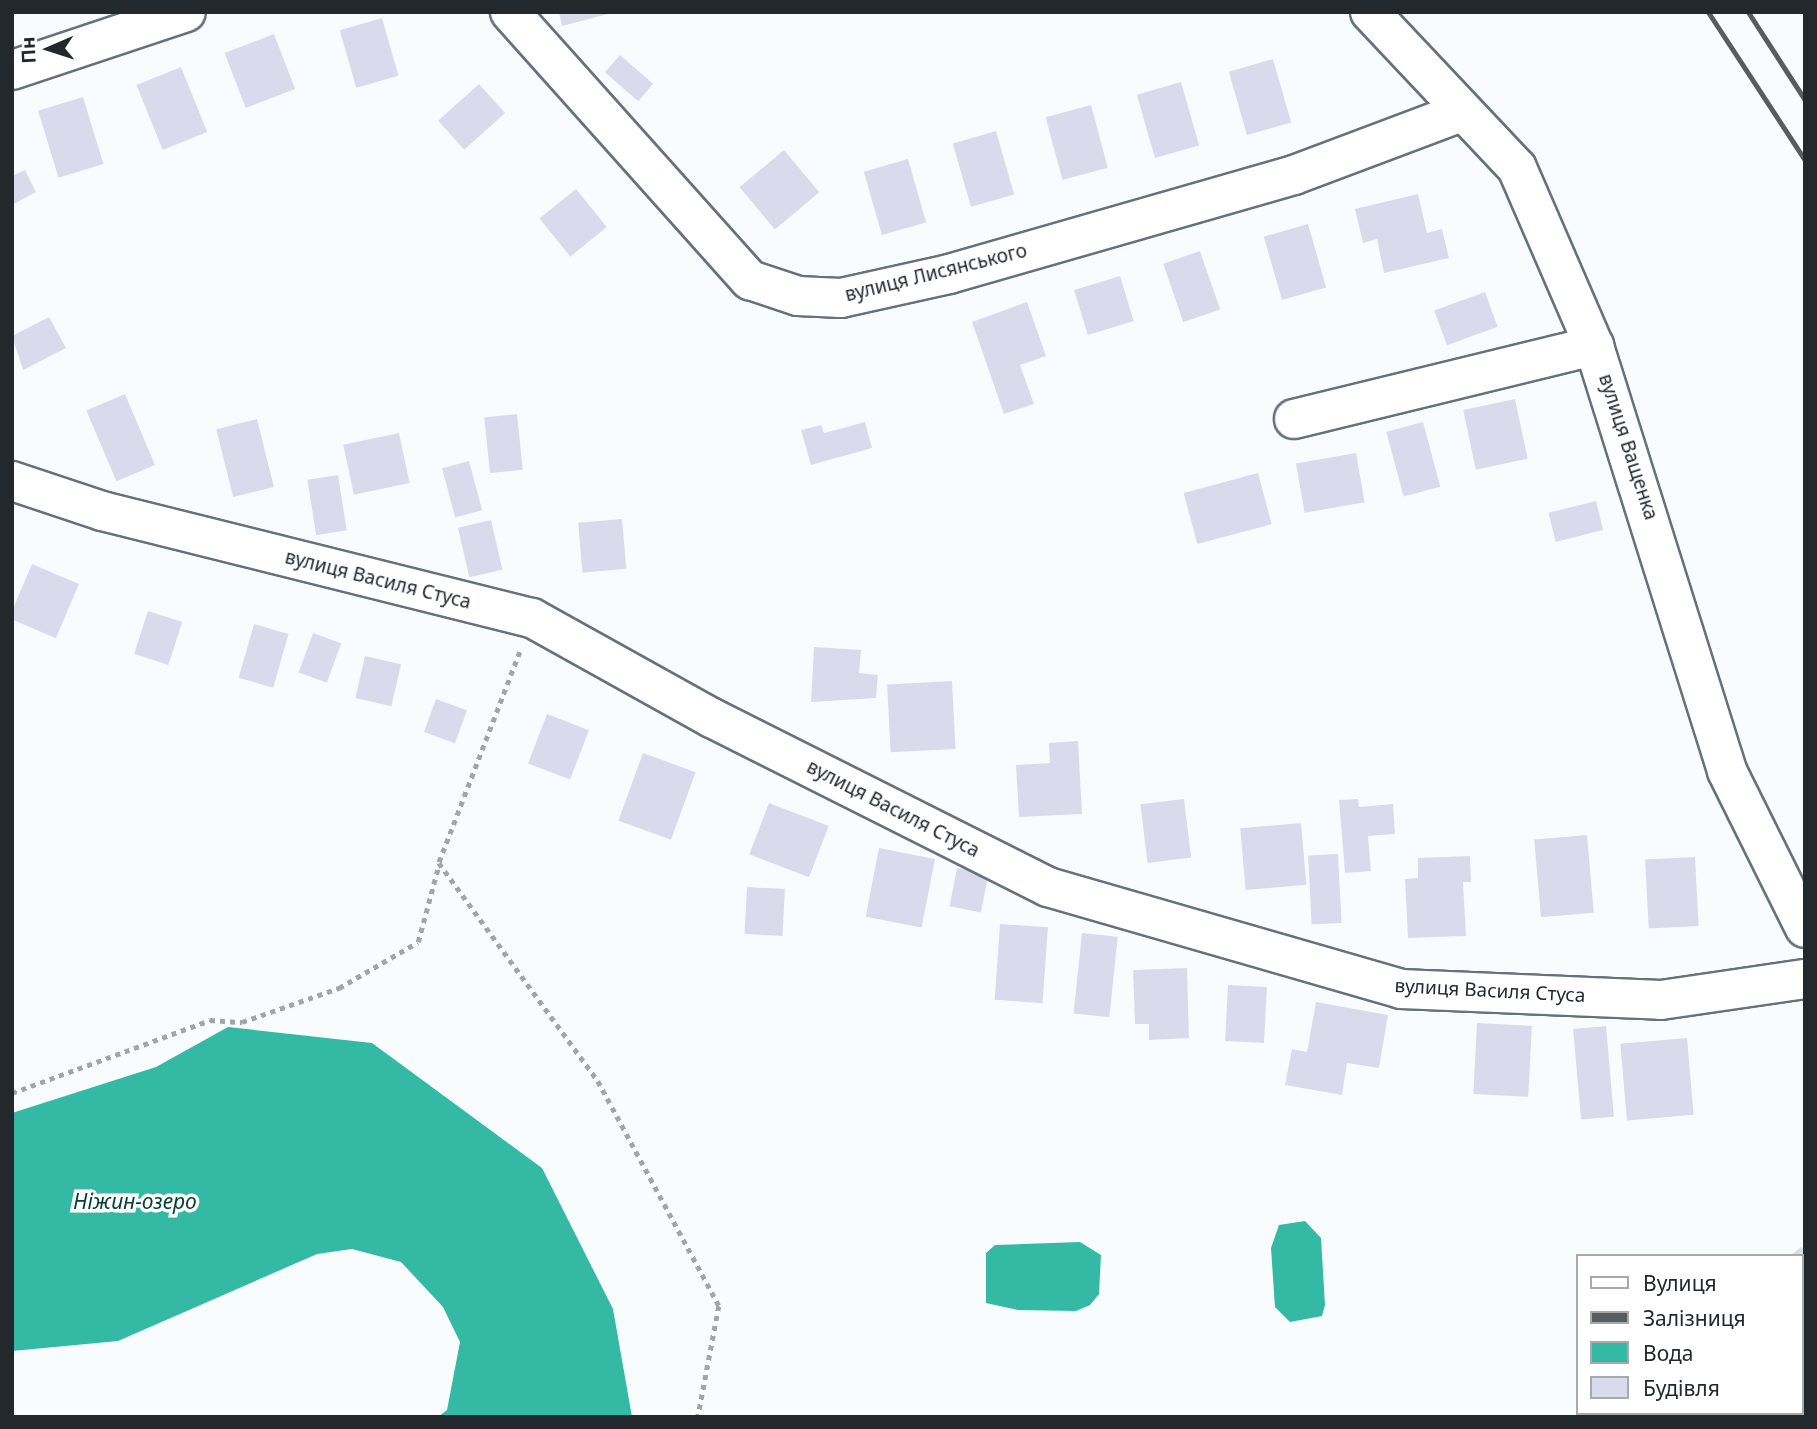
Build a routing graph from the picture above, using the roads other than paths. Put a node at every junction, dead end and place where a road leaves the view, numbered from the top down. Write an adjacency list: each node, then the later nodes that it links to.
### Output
1 (186, 12): 4 (street)
2 (510, 12): 5 (street, вулиця Лисянського)
3 (1370, 12): 5 (street, вулиця Ващенка)
4 (12, 70)
5 (1462, 112): 6 (street, вулиця Ващенка)
6 (1594, 346): 7 (street); 9 (street, вулиця Ващенка)
7 (1294, 419)
8 (12, 481): 10 (street, вулиця Василя Стуса)
9 (1805, 928)
10 (1805, 979)

